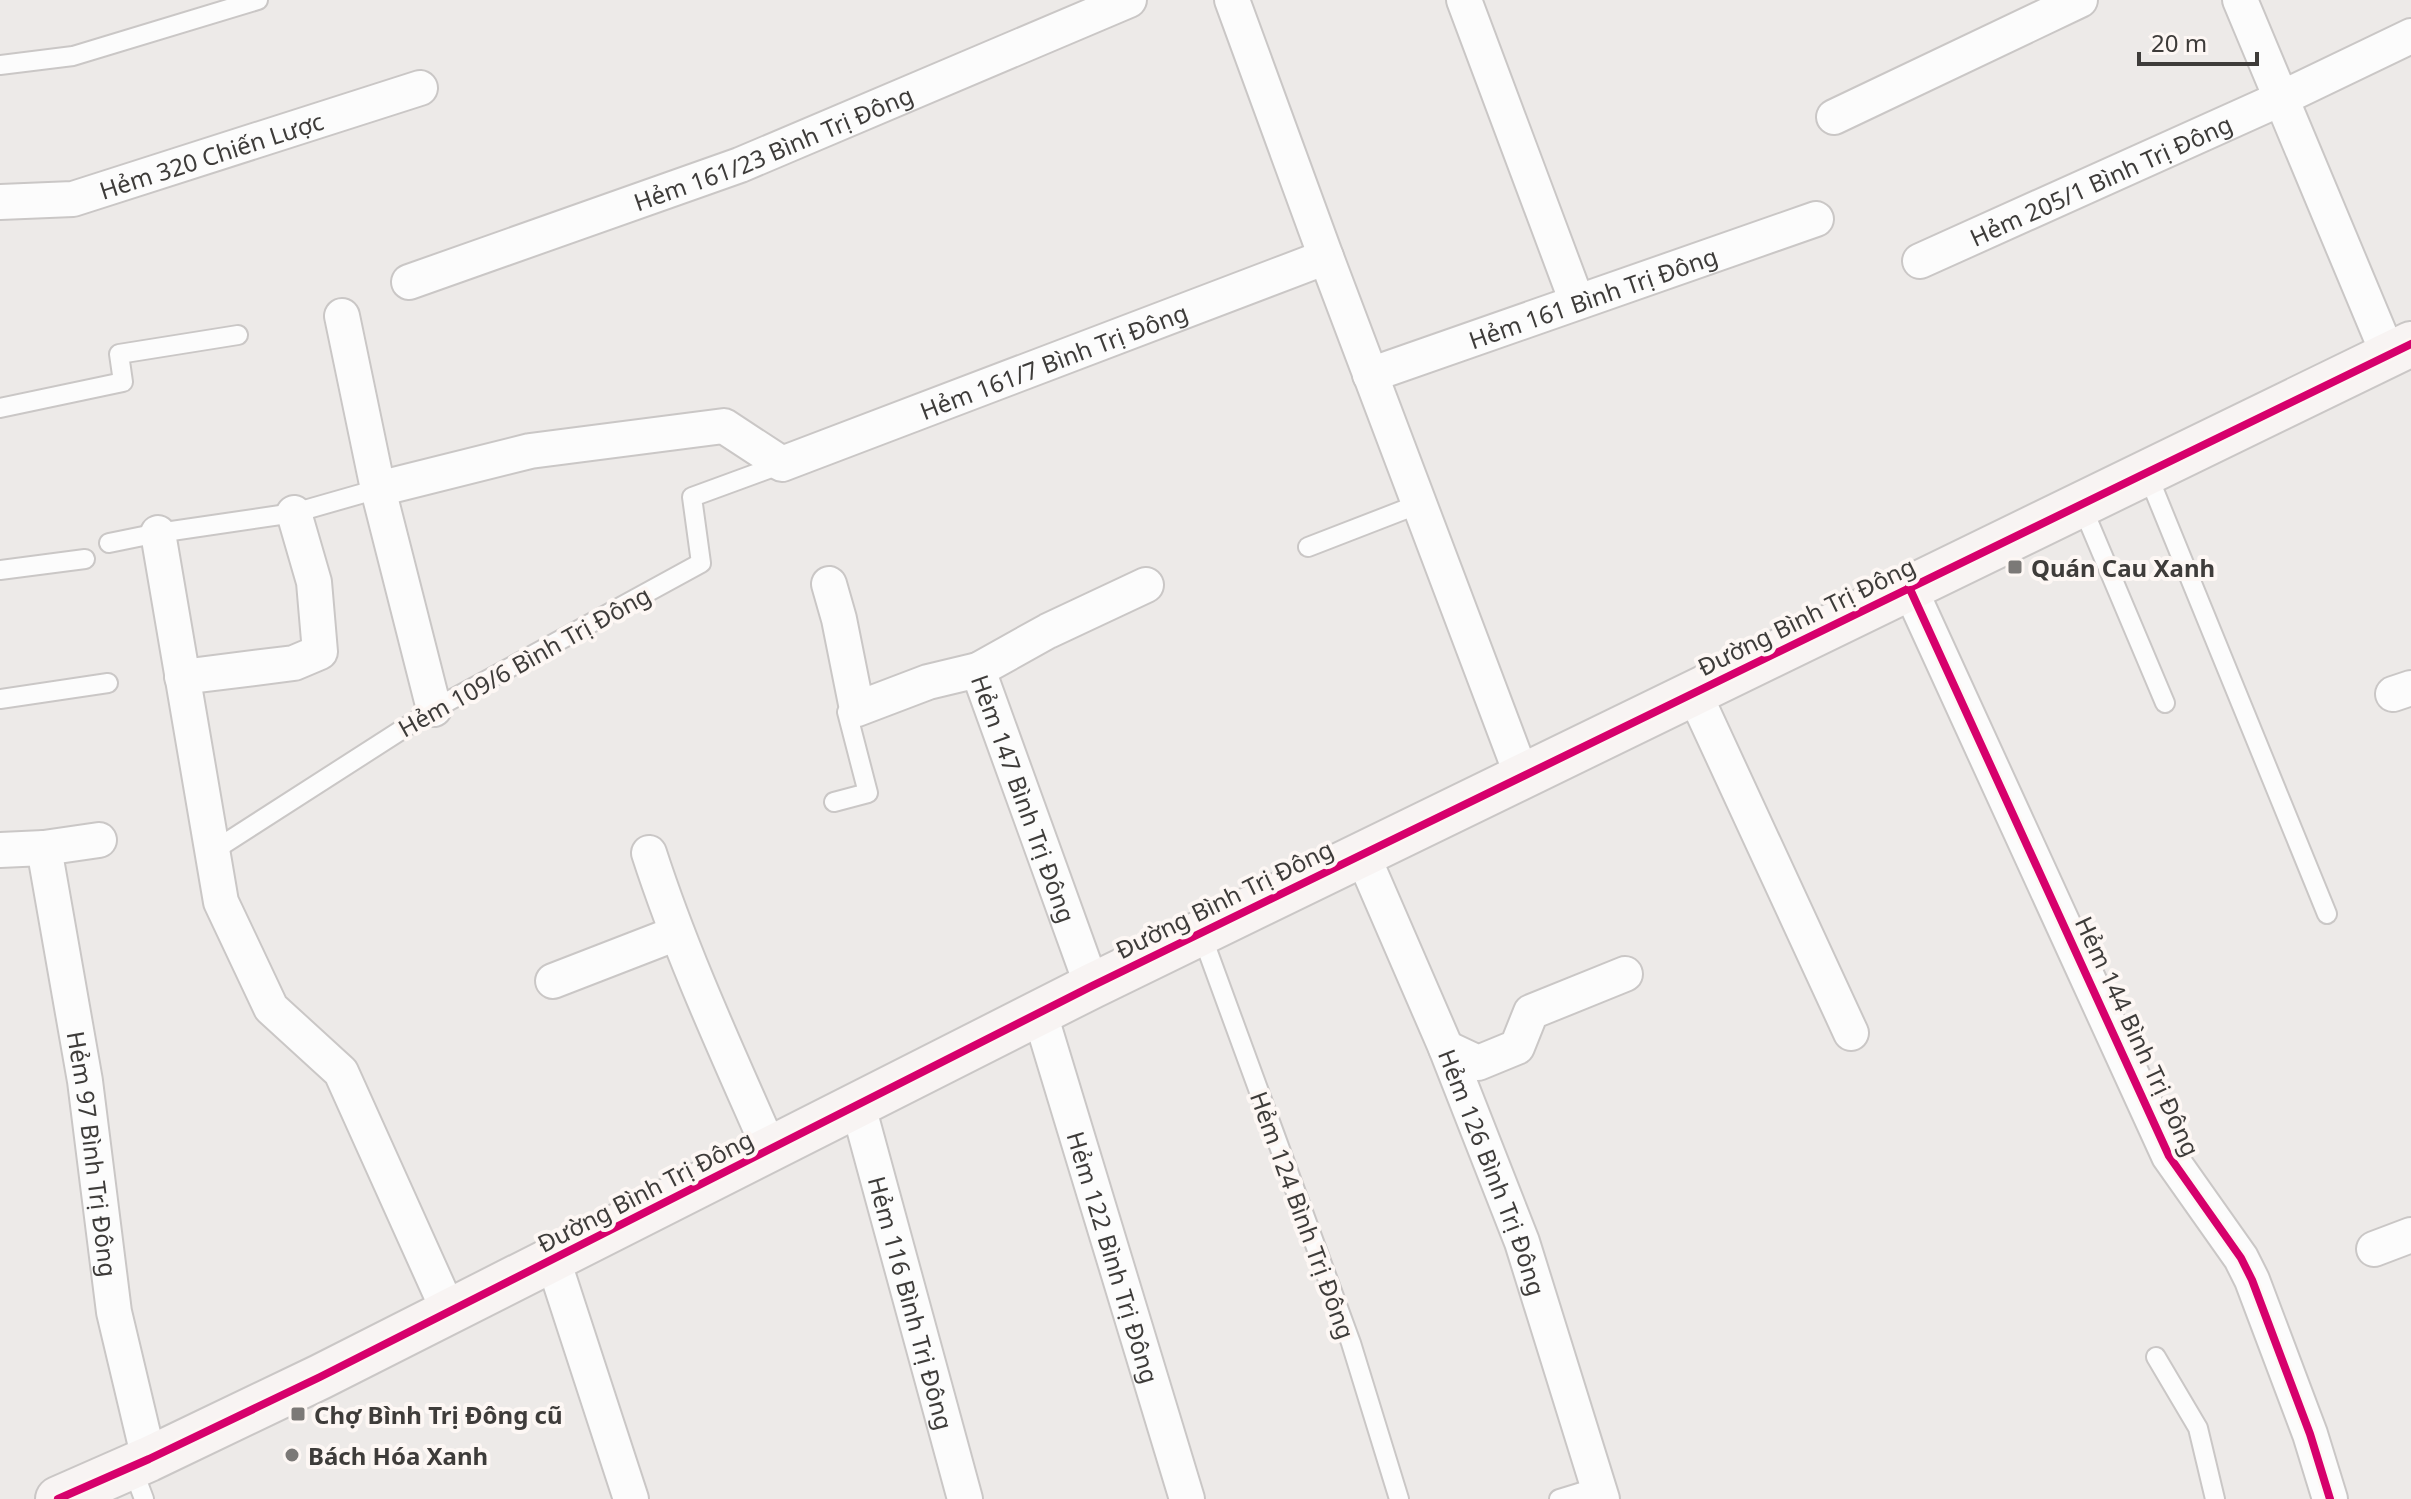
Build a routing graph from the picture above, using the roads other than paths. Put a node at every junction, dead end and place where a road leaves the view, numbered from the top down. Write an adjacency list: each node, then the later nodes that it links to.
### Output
1 (258, 0): 8 (lane)
2 (1129, 0): 16 (street, Hẻm 161/23 Bình Trị Đông)
3 (1232, 0): 14 (street)
4 (1464, 0): 17 (street)
5 (2080, 0): 11 (street)
6 (2240, 0): 10 (street)
7 (2411, 36): 10 (street, Hẻm 205/1 Bình Trị Đông)
8 (0, 65)
9 (420, 88): 12 (street, Hẻm 320 Chiến Lược)
10 (2280, 99): 15 (street, Hẻm 205/1 Bình Trị Đông); 20 (street)
11 (1834, 117)
12 (0, 202)
13 (1816, 219): 17 (street, Hẻm 161 Bình Trị Đông)
14 (1326, 257): 21 (street); 23 (street, Hẻm 161/7 Bình Trị Đông)
15 (1920, 261)
16 (409, 282)
17 (1577, 302): 21 (street, Hẻm 161 Bình Trị Đông)
18 (342, 316): 25 (street)
19 (238, 335): 22 (lane)
20 (2399, 349): 24 (street, Đường Bình Trị Đông)
21 (1370, 375): 26 (street)
22 (0, 408)
23 (782, 464): 25 (street); 43 (lane, Hẻm 109/6 Bình Trị Đông)
24 (2147, 473): 27 (street, Đường Bình Trị Đông); 53 (lane)
25 (378, 489): 28 (lane); 43 (street)
26 (1419, 504): 31 (lane); 45 (street)
27 (2081, 504): 36 (street, Đường Bình Trị Đông); 42 (lane)
28 (294, 513): 29 (lane); 38 (street)
29 (158, 533): 30 (lane); 38 (street)
30 (109, 543)
31 (1308, 547)
32 (85, 559): 33 (lane)
33 (0, 570)
34 (829, 584): 44 (street)
35 (1146, 585): 37 (street)
36 (1909, 587): 40 (street, Đường Bình Trị Đông); 78 (street, Hẻm 144 Bình Trị Đông)
37 (978, 670): 44 (street, Hẻm 147 Bình Trị Đông); 58 (street, Hẻm 147 Bình Trị Đông)
38 (182, 677): 50 (street)
39 (108, 683): 41 (lane)
40 (1694, 693): 45 (street, Đường Bình Trị Đông); 60 (street)
41 (0, 699)
42 (2165, 703)
43 (434, 709): 50 (lane, Hẻm 109/6 Bình Trị Đông)
44 (857, 709): 46 (lane)
45 (1522, 776): 52 (street, Đường Bình Trị Đông)
46 (834, 802)
47 (99, 840): 48 (street)
48 (44, 848): 49 (street); 69 (street, Hẻm 97 Bình Trị Đông)
49 (0, 850)
50 (213, 851): 67 (street)
51 (649, 853): 54 (street)
52 (1362, 854): 55 (street, Đường Bình Trị Đông); 61 (street, Hẻm 126 Bình Trị Đông)
53 (2327, 914)
54 (677, 933): 57 (street); 63 (street)
55 (1201, 933): 58 (street, Đường Bình Trị Đông); 75 (lane, Hẻm 124 Bình Trị Đông)
56 (1625, 974): 61 (street)
57 (553, 981)
58 (1092, 986): 59 (street, Đường Bình Trị Đông)
59 (1040, 1014): 62 (street, Đường Bình Trị Đông); 74 (street, Hẻm 122 Bình Trị Đông)
60 (1851, 1033)
61 (1446, 1048): 70 (street, Hẻm 126 Bình Trị Đông)
62 (858, 1106): 63 (street, Đường Bình Trị Đông); 73 (street, Hẻm 116 Bình Trị Đông)
63 (770, 1150): 66 (street, Đường Bình Trị Đông)
64 (2411, 1235): 65 (street)
65 (2374, 1249)
66 (553, 1260): 67 (street, Đường Bình Trị Đông); 72 (street)
67 (449, 1312): 69 (street, Đường Bình Trị Đông)
68 (2156, 1357): 77 (lane)
69 (141, 1475): 71 (street, Đường Bình Trị Đông)
70 (1600, 1493): 76 (lane)
71 (58, 1499)
72 (631, 1499)
73 (965, 1499)
74 (1187, 1499)
75 (1399, 1499)
76 (1559, 1499)
77 (2215, 1499)
78 (2330, 1499)

